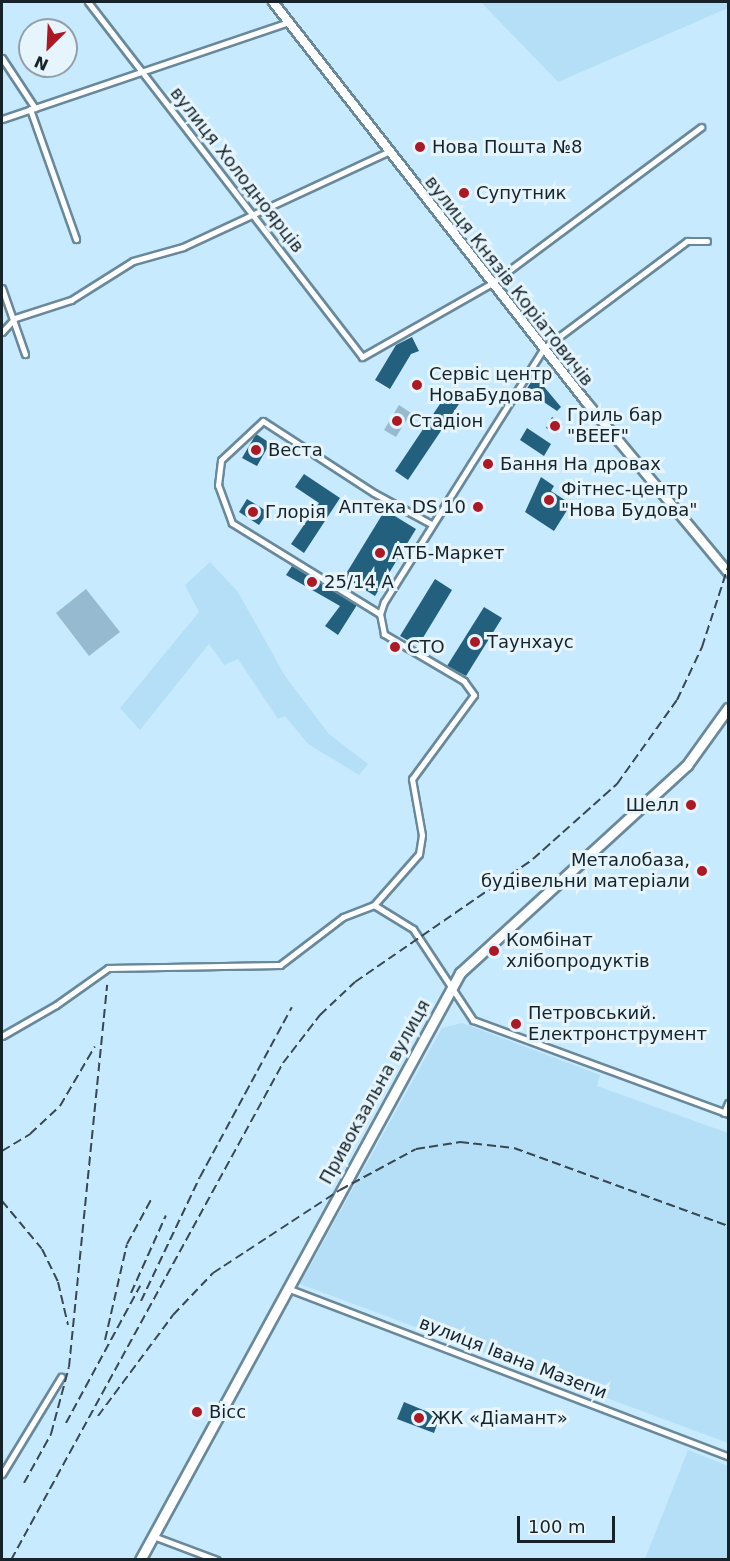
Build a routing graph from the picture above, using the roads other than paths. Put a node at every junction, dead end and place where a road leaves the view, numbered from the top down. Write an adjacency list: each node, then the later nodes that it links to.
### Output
1 (88, 2): 5 (street, вулиця Холодноярців)
2 (273, 2): 3 (main road, вулиця Князів Коріатовичів)
3 (290, 22): 5 (street); 9 (main road, вулиця Князів Коріатовичів)
4 (2, 58): 6 (street)
5 (143, 72): 6 (street); 10 (street, вулиця Холодноярців)
6 (32, 109): 7 (street); 11 (street)
7 (2, 119)
8 (701, 127): 13 (street)
9 (388, 152): 10 (street); 13 (main road, вулиця Князів Коріатовичів)
10 (252, 213): 13 (street, вулиця Холодноярців); 15 (street)
11 (76, 239)
12 (707, 241): 17 (street)
13 (492, 283): 17 (main road, вулиця Князів Коріатовичів)
14 (2, 288): 15 (street)
15 (12, 320): 16 (street); 18 (street)
16 (2, 332)
17 (544, 348): 19 (street); 20 (main road, вулиця Князів Коріатовичів)
18 (25, 354)
19 (431, 524): 21 (street); 21 (street)
20 (729, 572)
21 (380, 614): 23 (street)
22 (729, 708): 24 (main road, Привокзальна вулиця)
23 (374, 905): 24 (street); 25 (street)
24 (450, 989): 27 (street); 28 (main road, Привокзальна вулиця)
25 (2, 1036)
26 (729, 1103): 27 (street)
27 (726, 1113)
28 (287, 1288): 30 (street, вулиця Івана Мазепи); 32 (main road, Привокзальна вулиця)
29 (61, 1377): 31 (street)
30 (729, 1456)
31 (2, 1474)
32 (153, 1536): 33 (main road, Привокзальна вулиця); 34 (street)
33 (140, 1560)
34 (217, 1560)

